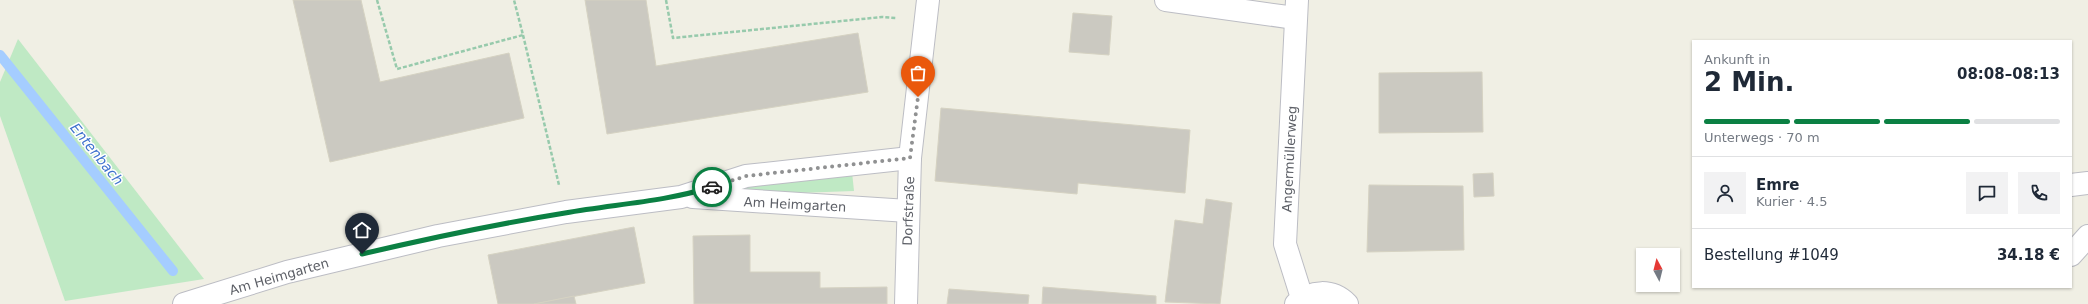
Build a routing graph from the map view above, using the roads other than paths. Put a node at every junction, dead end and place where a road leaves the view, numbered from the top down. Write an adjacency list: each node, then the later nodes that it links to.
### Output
1 (928, 0): 4 (street, Dorfstraße)
2 (1166, 0): 3 (street, Angermüllerweg)
3 (1296, 9): 11 (street, Angermüllerweg)
4 (910, 158): 7 (street, Am Heimgarten); 8 (street, Dorfstraße)
5 (2088, 182): 6 (street)
6 (2072, 185)
7 (682, 196): 8 (street, Am Heimgarten); 12 (street, Am Heimgarten)
8 (908, 211): 13 (street, Dorfstraße)
9 (2088, 236): 10 (street)
10 (2072, 254)
11 (1299, 301): 14 (street, Angermüllerweg)
12 (184, 304)
13 (906, 304)
14 (1346, 304)

